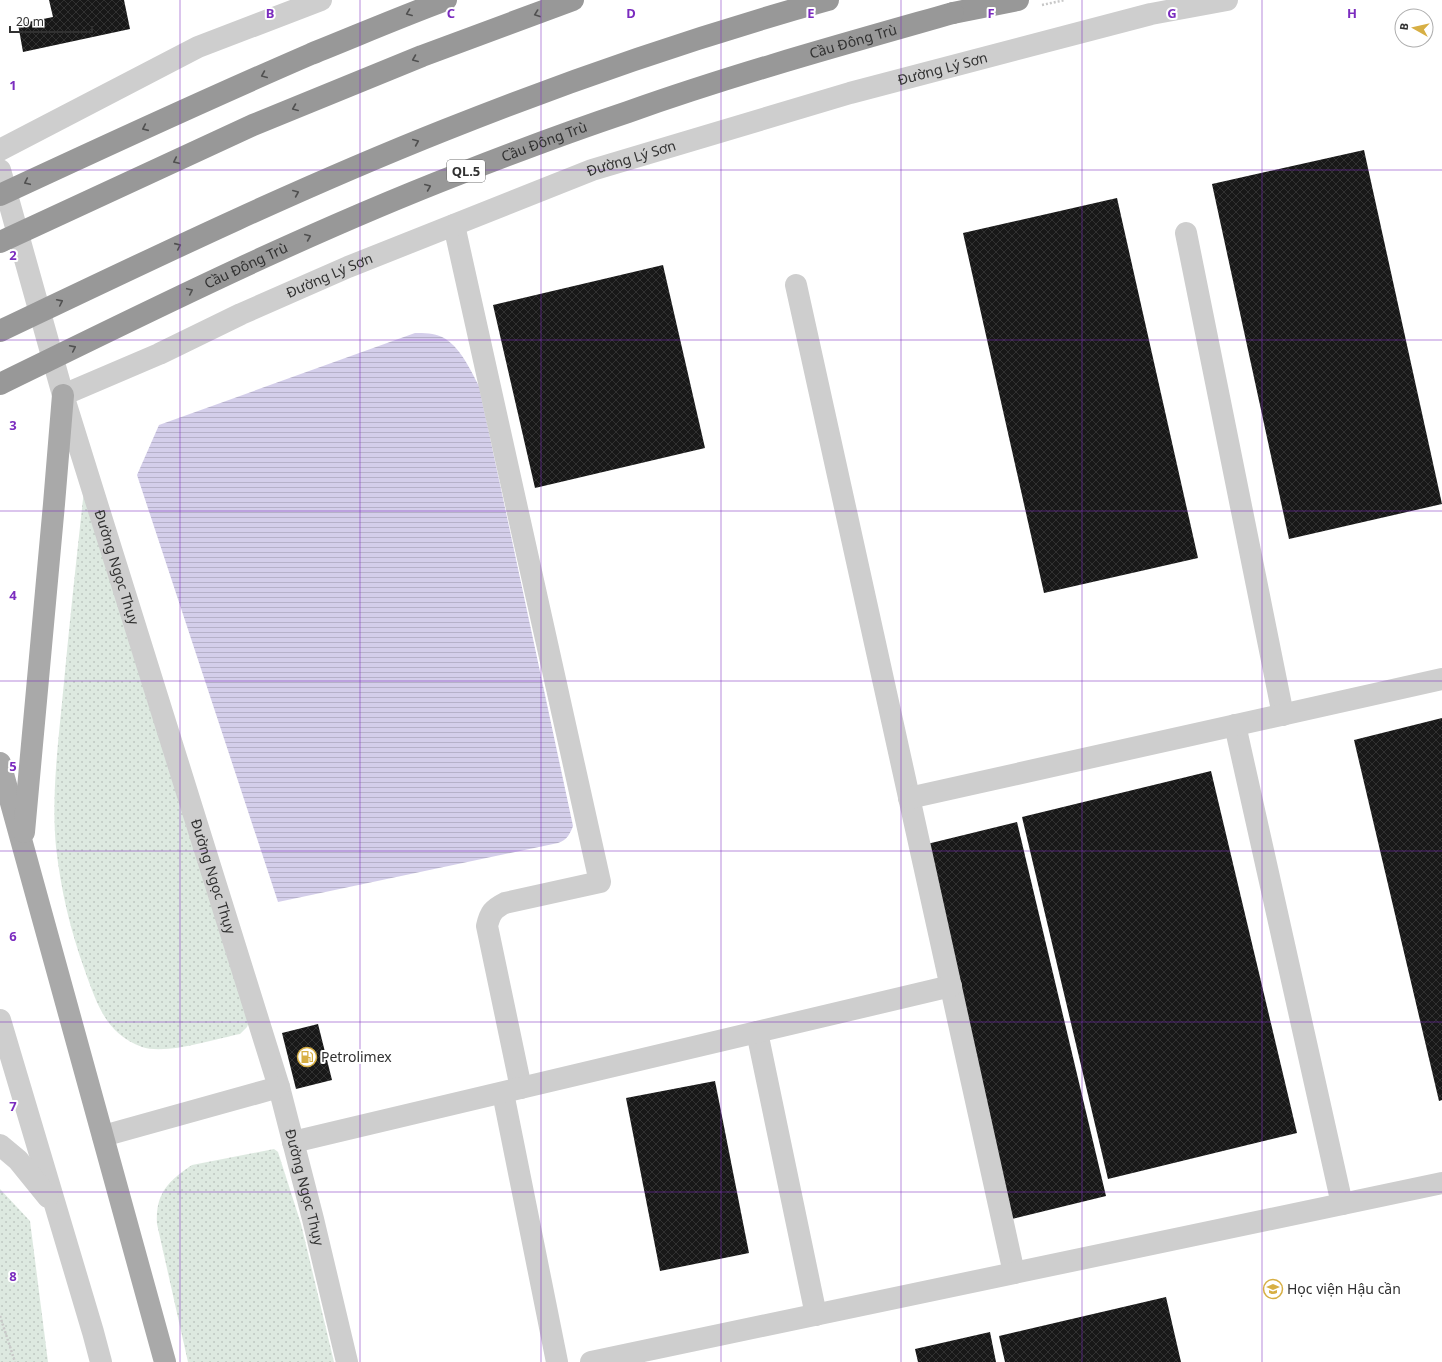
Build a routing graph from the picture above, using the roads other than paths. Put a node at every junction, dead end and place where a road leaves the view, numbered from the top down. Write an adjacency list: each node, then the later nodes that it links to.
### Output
1 (321, 0): 7 (street)
2 (446, 0): 9 (highway, one-way to 9, bridge)
3 (573, 0): 12 (highway, one-way to 12, bridge)
4 (828, 0): 14 (highway, one-way to 4, bridge)
5 (1018, 0): 15 (highway, Cầu Đông Trù / QL.5, one-way to 5, bridge)
6 (1227, 0): 10 (street, Đường Lý Sơn)
7 (0, 150)
8 (0, 170): 16 (street, Đường Ngọc Thụy)
9 (0, 195)
10 (454, 225): 16 (street, Đường Lý Sơn); 27 (street)
11 (1186, 233): 18 (street)
12 (0, 242)
13 (796, 285): 21 (street)
14 (0, 331)
15 (0, 384)
16 (62, 395): 22 (main road); 26 (street, Đường Ngọc Thụy)
17 (1442, 679): 18 (street)
18 (1283, 715): 19 (street)
19 (1235, 725): 21 (street); 32 (street)
20 (0, 764): 22 (main road)
21 (909, 798): 23 (street)
22 (23, 845): 28 (main road)
23 (950, 986): 25 (street); 34 (street)
24 (0, 1020): 33 (street)
25 (757, 1032): 27 (street); 35 (street)
26 (279, 1088): 28 (street); 29 (street, Đường Ngọc Thụy)
27 (512, 1090): 29 (street); 39 (street)
28 (103, 1136): 37 (main road)
29 (293, 1142): 38 (street, Đường Ngọc Thụy)
30 (0, 1145): 33 (street)
31 (1442, 1183): 32 (street)
32 (1342, 1204): 34 (street)
33 (56, 1206): 36 (street)
34 (1014, 1273): 35 (street)
35 (816, 1315): 40 (street)
36 (101, 1362)
37 (165, 1362)
38 (347, 1362)
39 (557, 1362)
40 (591, 1362)

